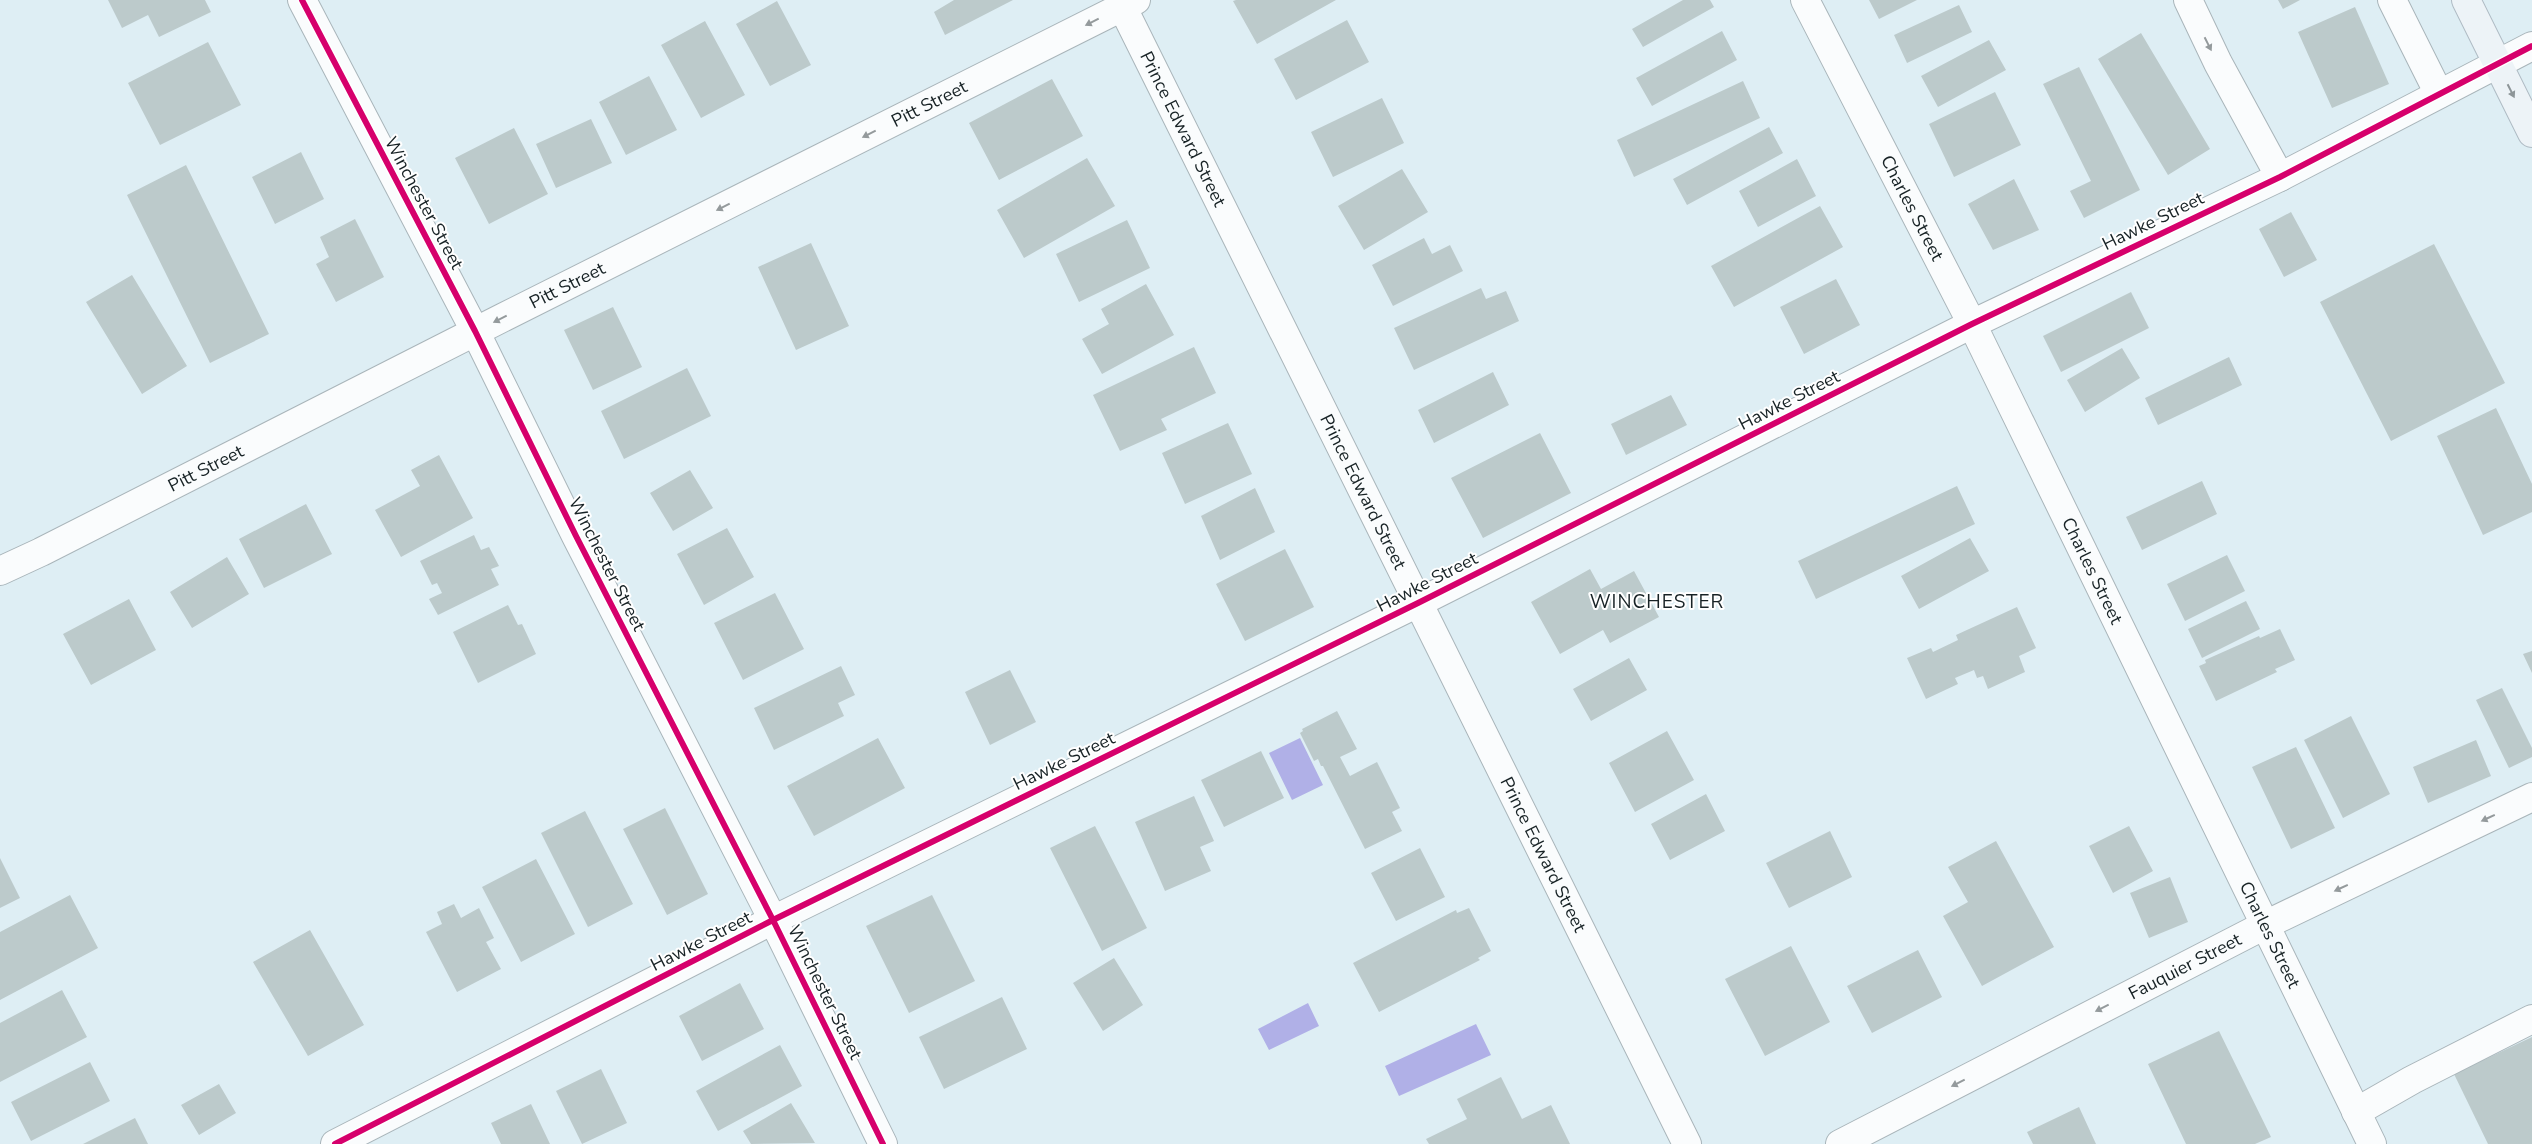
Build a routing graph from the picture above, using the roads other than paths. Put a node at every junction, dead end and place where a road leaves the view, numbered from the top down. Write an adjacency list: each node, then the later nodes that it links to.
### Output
1 (302, 0): 13 (street, Winchester Street)
2 (1805, 0): 12 (street, Charles Street)
3 (2188, 0): 11 (street, one-way to 11)
4 (2392, 0): 9 (street)
5 (2466, 0): 8 (main road)
6 (1125, 2): 13 (street, Pitt Street, one-way to 13); 15 (street, Prince Edward Street)
7 (2532, 46): 8 (street, Hawke Street)
8 (2497, 63): 9 (street, Hawke Street); 10 (main road, one-way to 10)
9 (2439, 94): 11 (street, Hawke Street)
10 (2532, 133)
11 (2280, 177): 12 (street, Hawke Street)
12 (1972, 324): 15 (street, Hawke Street); 18 (street, Charles Street)
13 (475, 331): 14 (street, Pitt Street); 17 (street, Winchester Street)
14 (0, 571)
15 (1418, 603): 17 (street, Hawke Street); 23 (street, Prince Edward Street)
16 (2532, 797): 18 (street, Fauquier Street, one-way to 18)
17 (773, 920): 21 (street, Hawke Street); 22 (street, Winchester Street)
18 (2265, 925): 20 (street, Charles Street); 24 (street, Fauquier Street, one-way to 24)
19 (2532, 1019): 20 (street)
20 (2356, 1112): 25 (street, Charles Street)
21 (335, 1144)
22 (883, 1144)
23 (1687, 1144)
24 (1840, 1144)
25 (2372, 1144)

